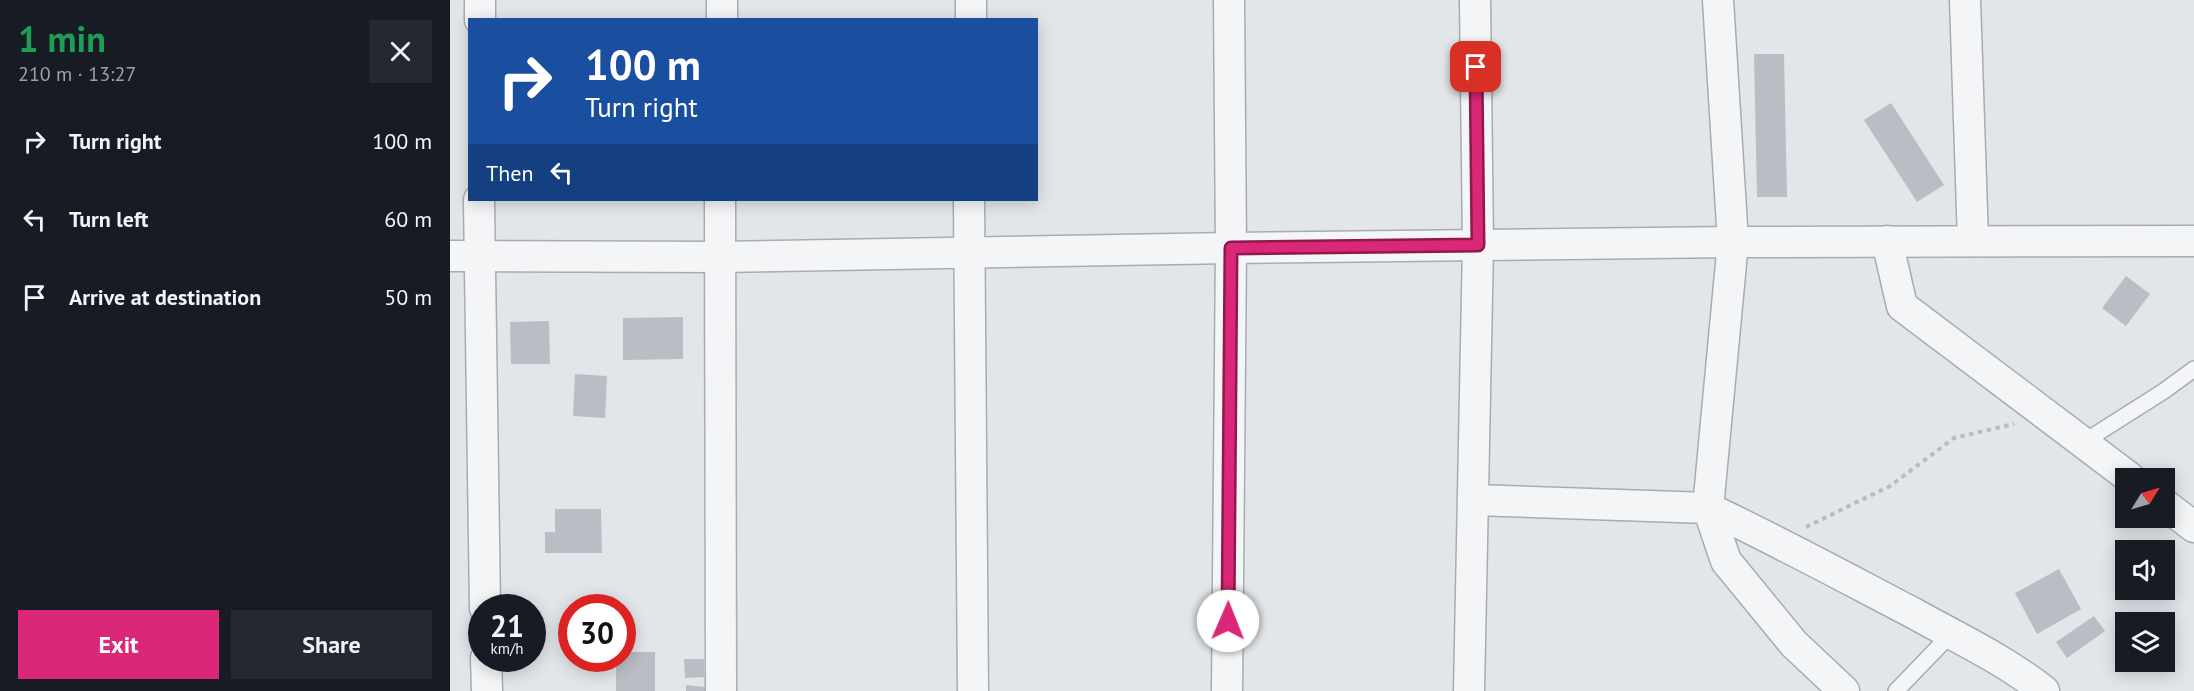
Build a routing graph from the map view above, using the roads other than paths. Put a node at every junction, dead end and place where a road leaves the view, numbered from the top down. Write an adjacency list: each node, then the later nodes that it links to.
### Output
1 (480, 0): 8 (street)
2 (722, 0): 9 (street)
3 (971, 0): 10 (street)
4 (1229, 0): 19 (street)
5 (1475, 0): 18 (street)
6 (1718, 0): 16 (street)
7 (1965, 0): 15 (street)
8 (480, 18)
9 (722, 18)
10 (971, 18)
11 (478, 201): 21 (street)
12 (720, 201): 22 (street)
13 (969, 201): 20 (street)
14 (1887, 241): 15 (street); 16 (street); 24 (street)
15 (1973, 241): 17 (street)
16 (1733, 242): 18 (street); 27 (street)
17 (2194, 242)
18 (1478, 245): 19 (street); 26 (street)
19 (1231, 248): 20 (street); 36 (street)
20 (969, 253): 22 (street); 35 (street)
21 (464, 256): 22 (street); 30 (street)
22 (719, 257): 34 (street)
23 (2194, 369): 24 (lane)
24 (2082, 443): 25 (street)
25 (2116, 468)
26 (1475, 500): 27 (street); 37 (street)
27 (1708, 508): 31 (street); 38 (street)
28 (2175, 512): 29 (street)
29 (2194, 526)
30 (484, 594)
31 (1951, 634): 39 (lane); 40 (street)
32 (486, 672): 33 (street)
33 (487, 691)
34 (721, 691)
35 (973, 691)
36 (1227, 691)
37 (1469, 691)
38 (1844, 691)
39 (1896, 691)
40 (2044, 691)

